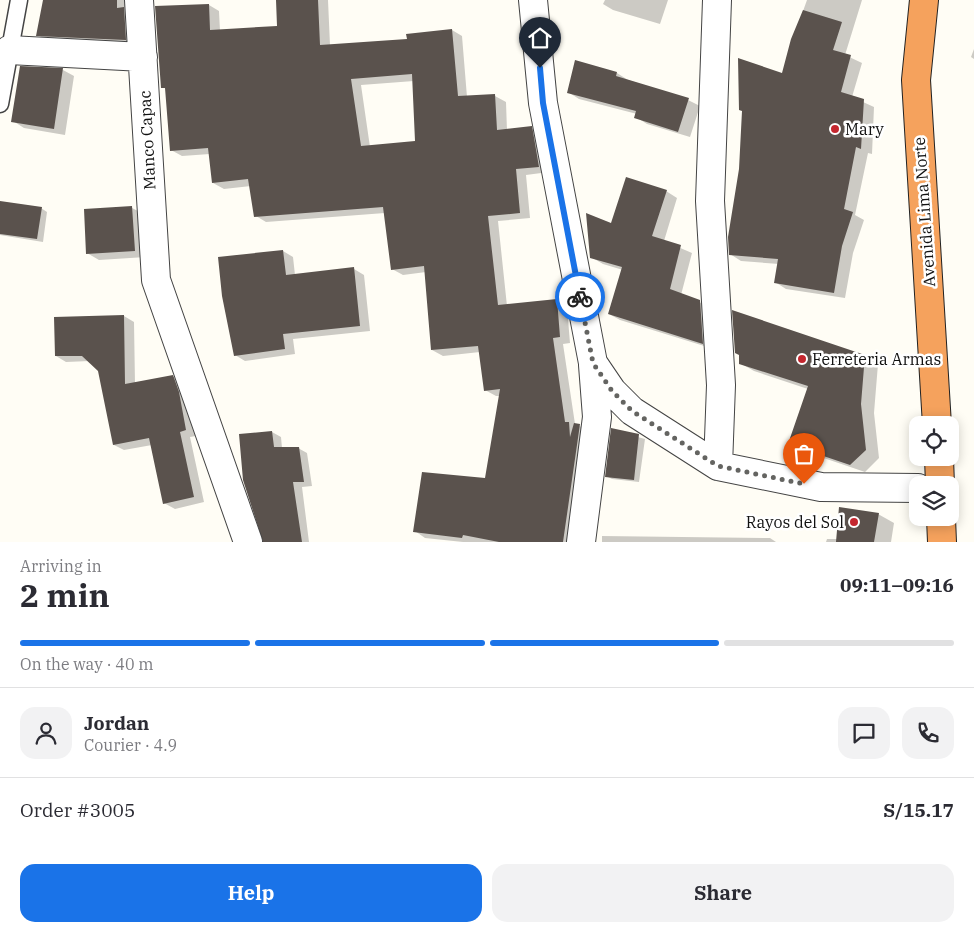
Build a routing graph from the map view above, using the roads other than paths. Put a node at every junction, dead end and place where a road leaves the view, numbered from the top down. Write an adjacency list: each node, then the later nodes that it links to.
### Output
1 (19, 0): 6 (lane)
2 (140, 0): 7 (street, Manco Capac)
3 (533, 0): 9 (street)
4 (717, 0): 11 (street)
5 (924, 0): 10 (highway, Avenida Lima Norte)
6 (9, 50): 7 (street); 8 (lane)
7 (143, 57): 14 (street, Manco Capac)
8 (0, 104)
9 (593, 363): 11 (street); 15 (street)
10 (936, 416)
11 (718, 466): 12 (street)
12 (909, 488)
13 (941, 526): 16 (highway)
14 (248, 542)
15 (581, 542)
16 (942, 542)

